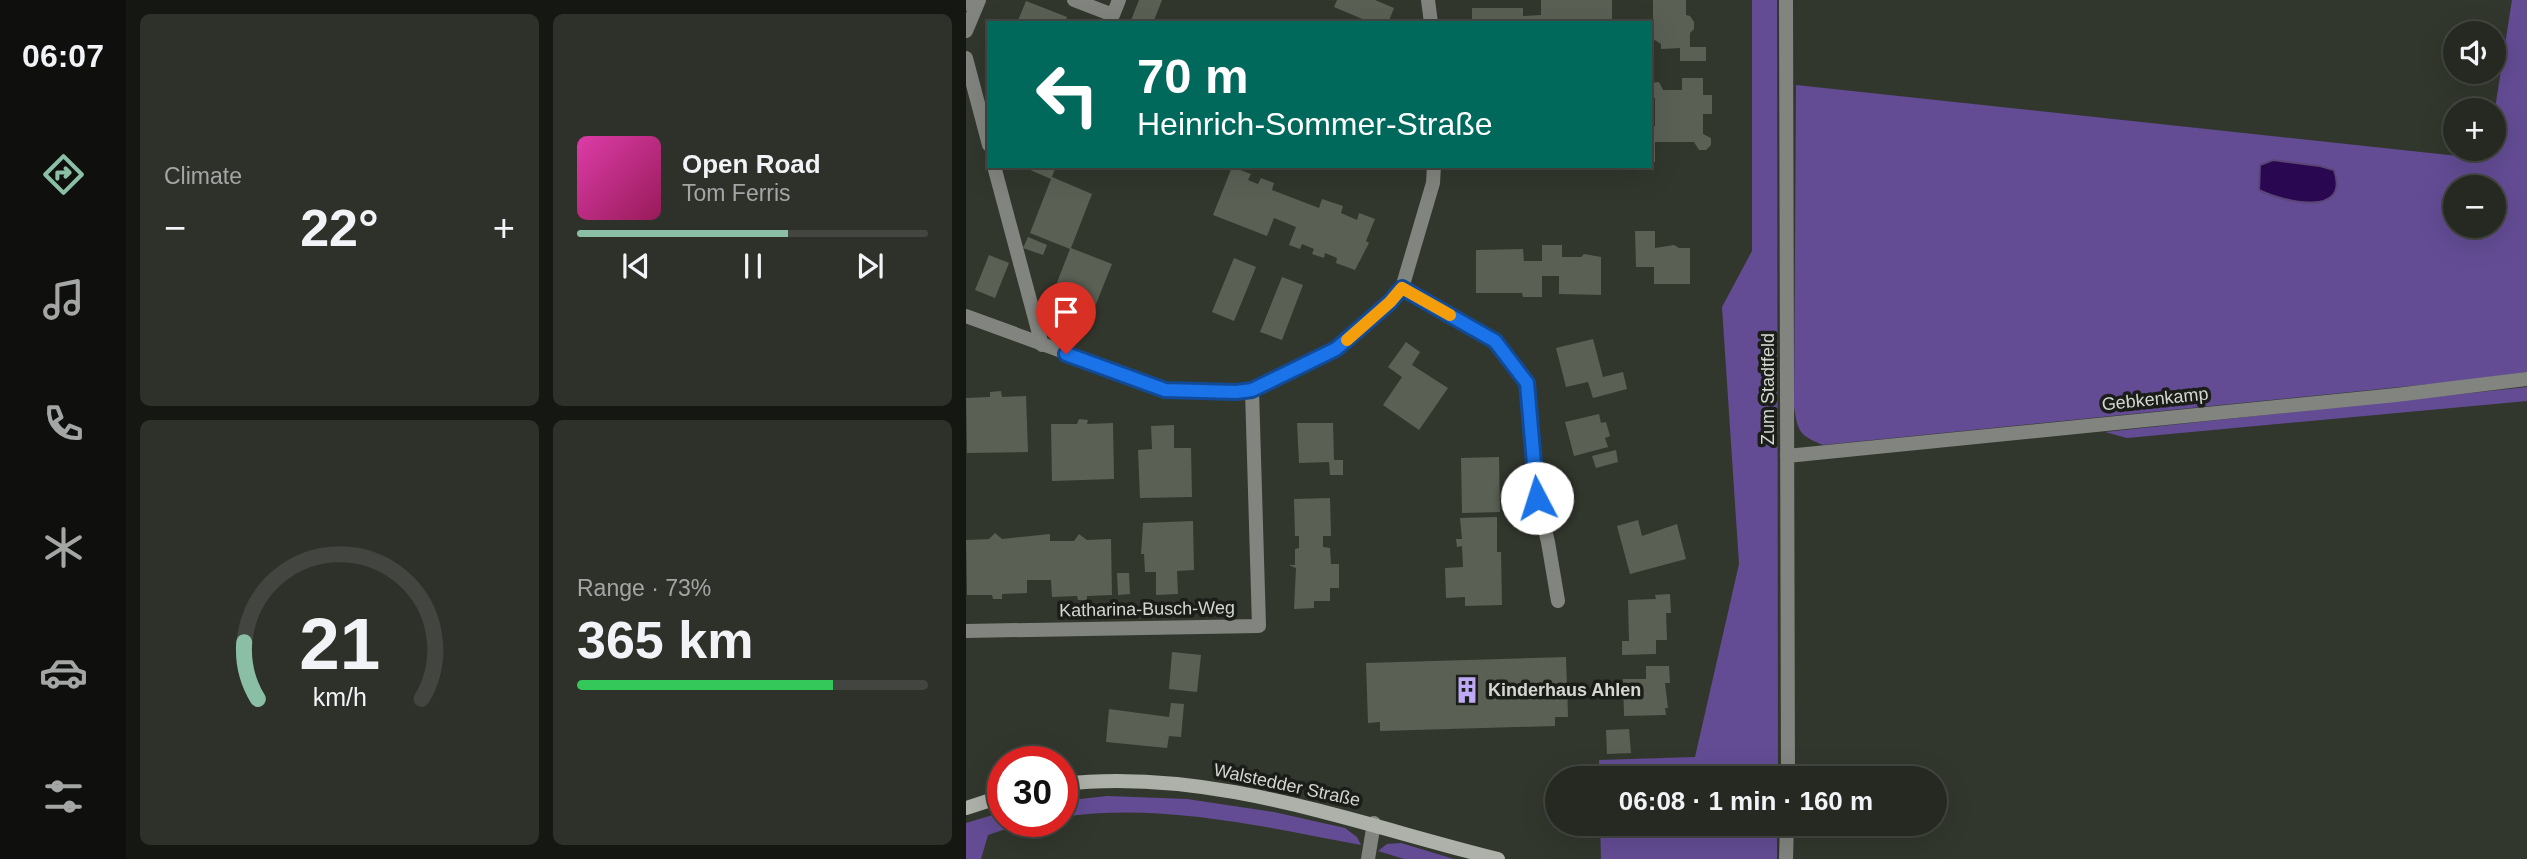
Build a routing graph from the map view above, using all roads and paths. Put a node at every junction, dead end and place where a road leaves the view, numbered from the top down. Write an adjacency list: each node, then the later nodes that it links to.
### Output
1 (1074, 0): 2 (street)
2 (1119, 0)
3 (1427, 0): 6 (street)
4 (1786, 0): 17 (street, Zum Stadtfeld)
5 (974, 3): 7 (street)
6 (1431, 21)
7 (966, 31)
8 (966, 58): 9 (street)
9 (987, 137)
10 (995, 168): 14 (street)
11 (1434, 168): 12 (street)
12 (1402, 288): 16 (street); 18 (street)
13 (966, 316): 14 (street)
14 (1042, 345): 16 (street)
15 (2527, 379): 17 (street, Gebkenkamp)
16 (1252, 390): 19 (street, Katharina-Busch-Weg)
17 (1787, 456): 20 (street, Zum Stadtfeld)
18 (1558, 601)
19 (966, 631)
20 (1787, 766)
21 (1078, 784): 24 (main road, Walstedder Straße)
22 (987, 801): 23 (main road)
23 (966, 808)
24 (1374, 823): 26 (street); 27 (main road, Walstedder Straße)
25 (1787, 836): 28 (street)
26 (1368, 859)
27 (1498, 859)
28 (1786, 859)

